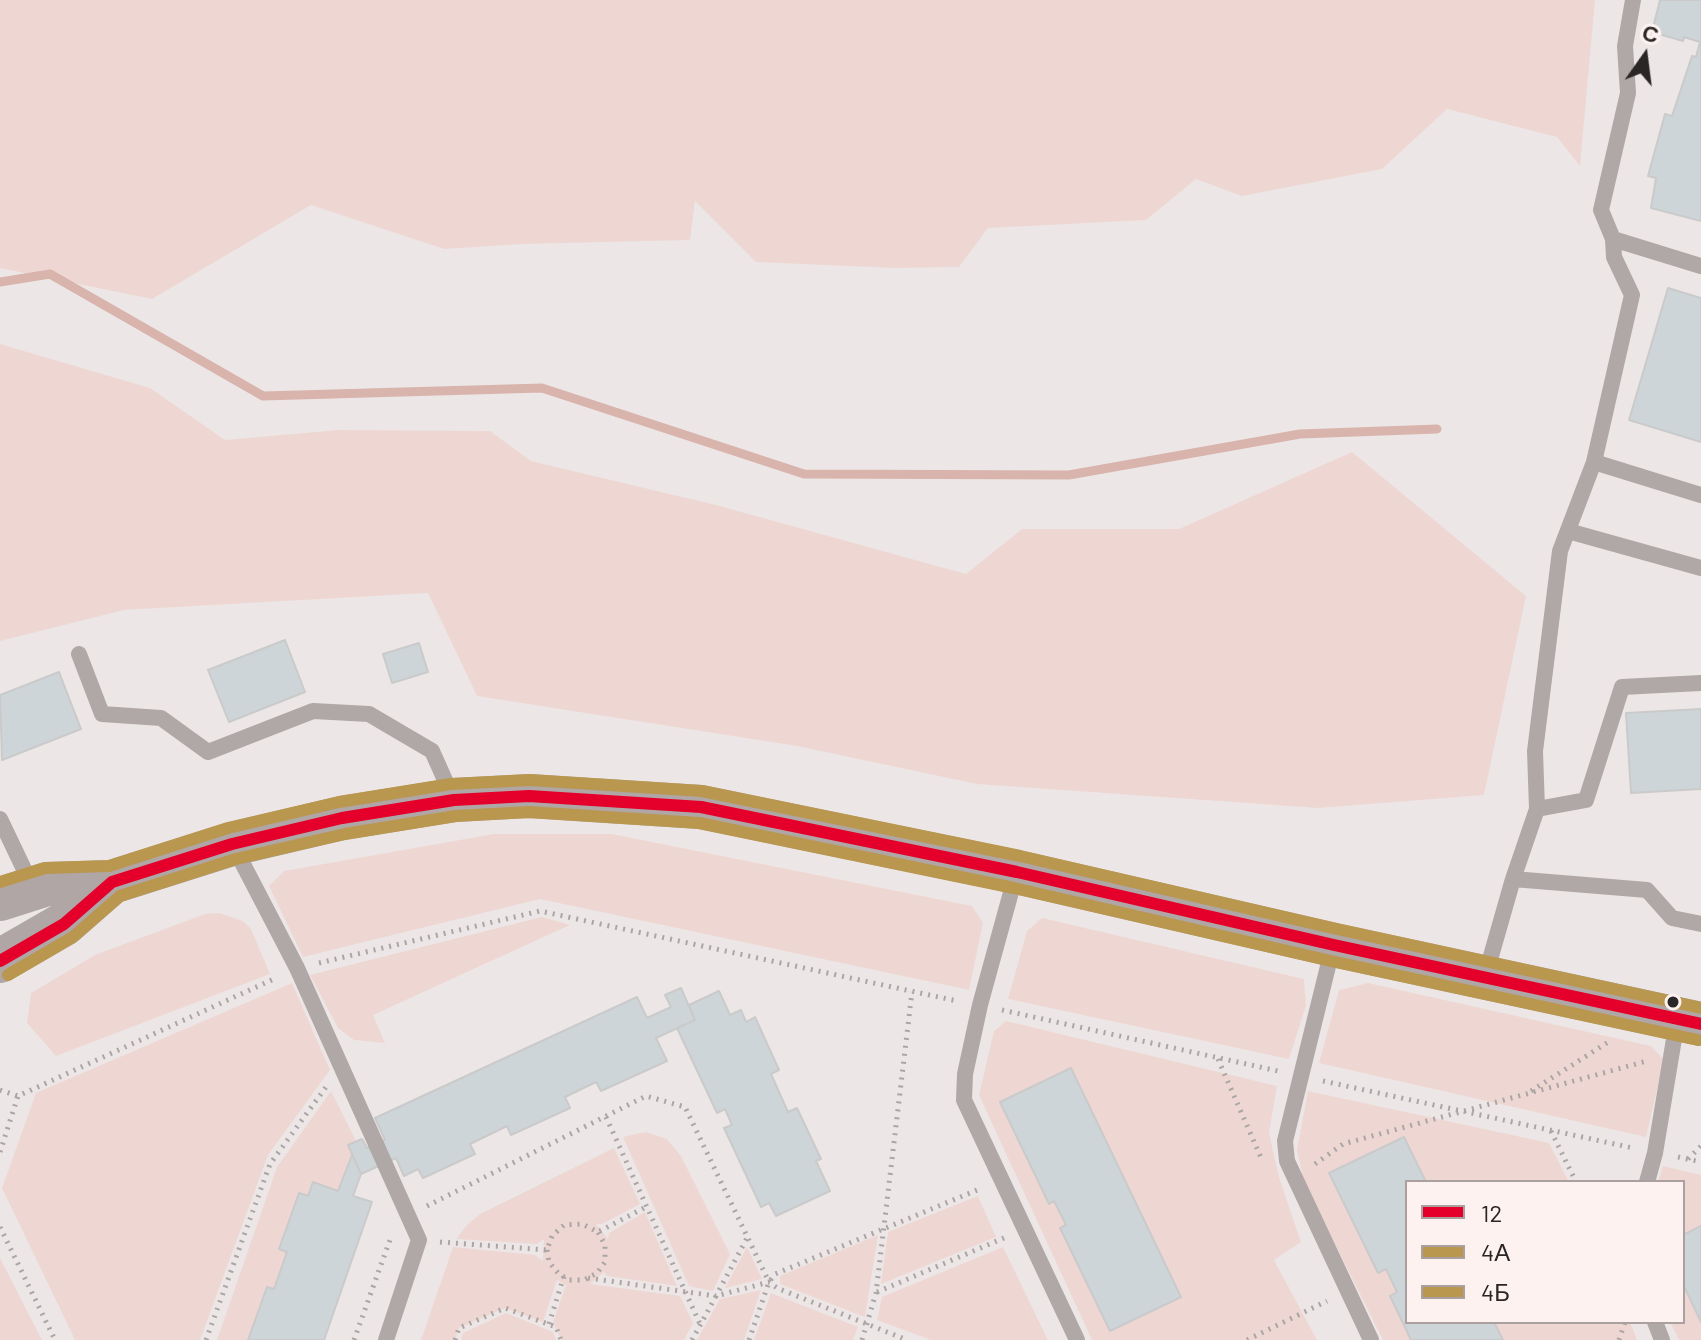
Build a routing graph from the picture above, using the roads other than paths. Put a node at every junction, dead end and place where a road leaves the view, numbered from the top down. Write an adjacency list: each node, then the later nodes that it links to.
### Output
1 (1633, 0): 2 (lane)
2 (1613, 239): 3 (lane); 4 (lane)
3 (1701, 266)
4 (1594, 462): 5 (lane); 6 (lane)
5 (1701, 495)
6 (1568, 531): 7 (lane); 11 (lane)
7 (1701, 568)
8 (79, 654): 10 (lane)
9 (1701, 683): 11 (lane)
10 (454, 800): 13 (main road); 14 (main road)
11 (1537, 809): 15 (lane)
12 (0, 819): 17 (lane)
13 (232, 844): 16 (main road); 24 (lane)
14 (1017, 872): 19 (main road); 25 (lane)
15 (1513, 879): 18 (lane); 21 (lane)
16 (112, 882): 17 (main road); 20 (main road)
17 (16, 894)
18 (1701, 924)
19 (1334, 945): 21 (main road); 26 (lane)
20 (0, 961)
21 (1485, 978): 22 (main road)
22 (1689, 1022): 23 (lane)
23 (1648, 1180)
24 (386, 1340)
25 (1077, 1340)
26 (1371, 1340)

